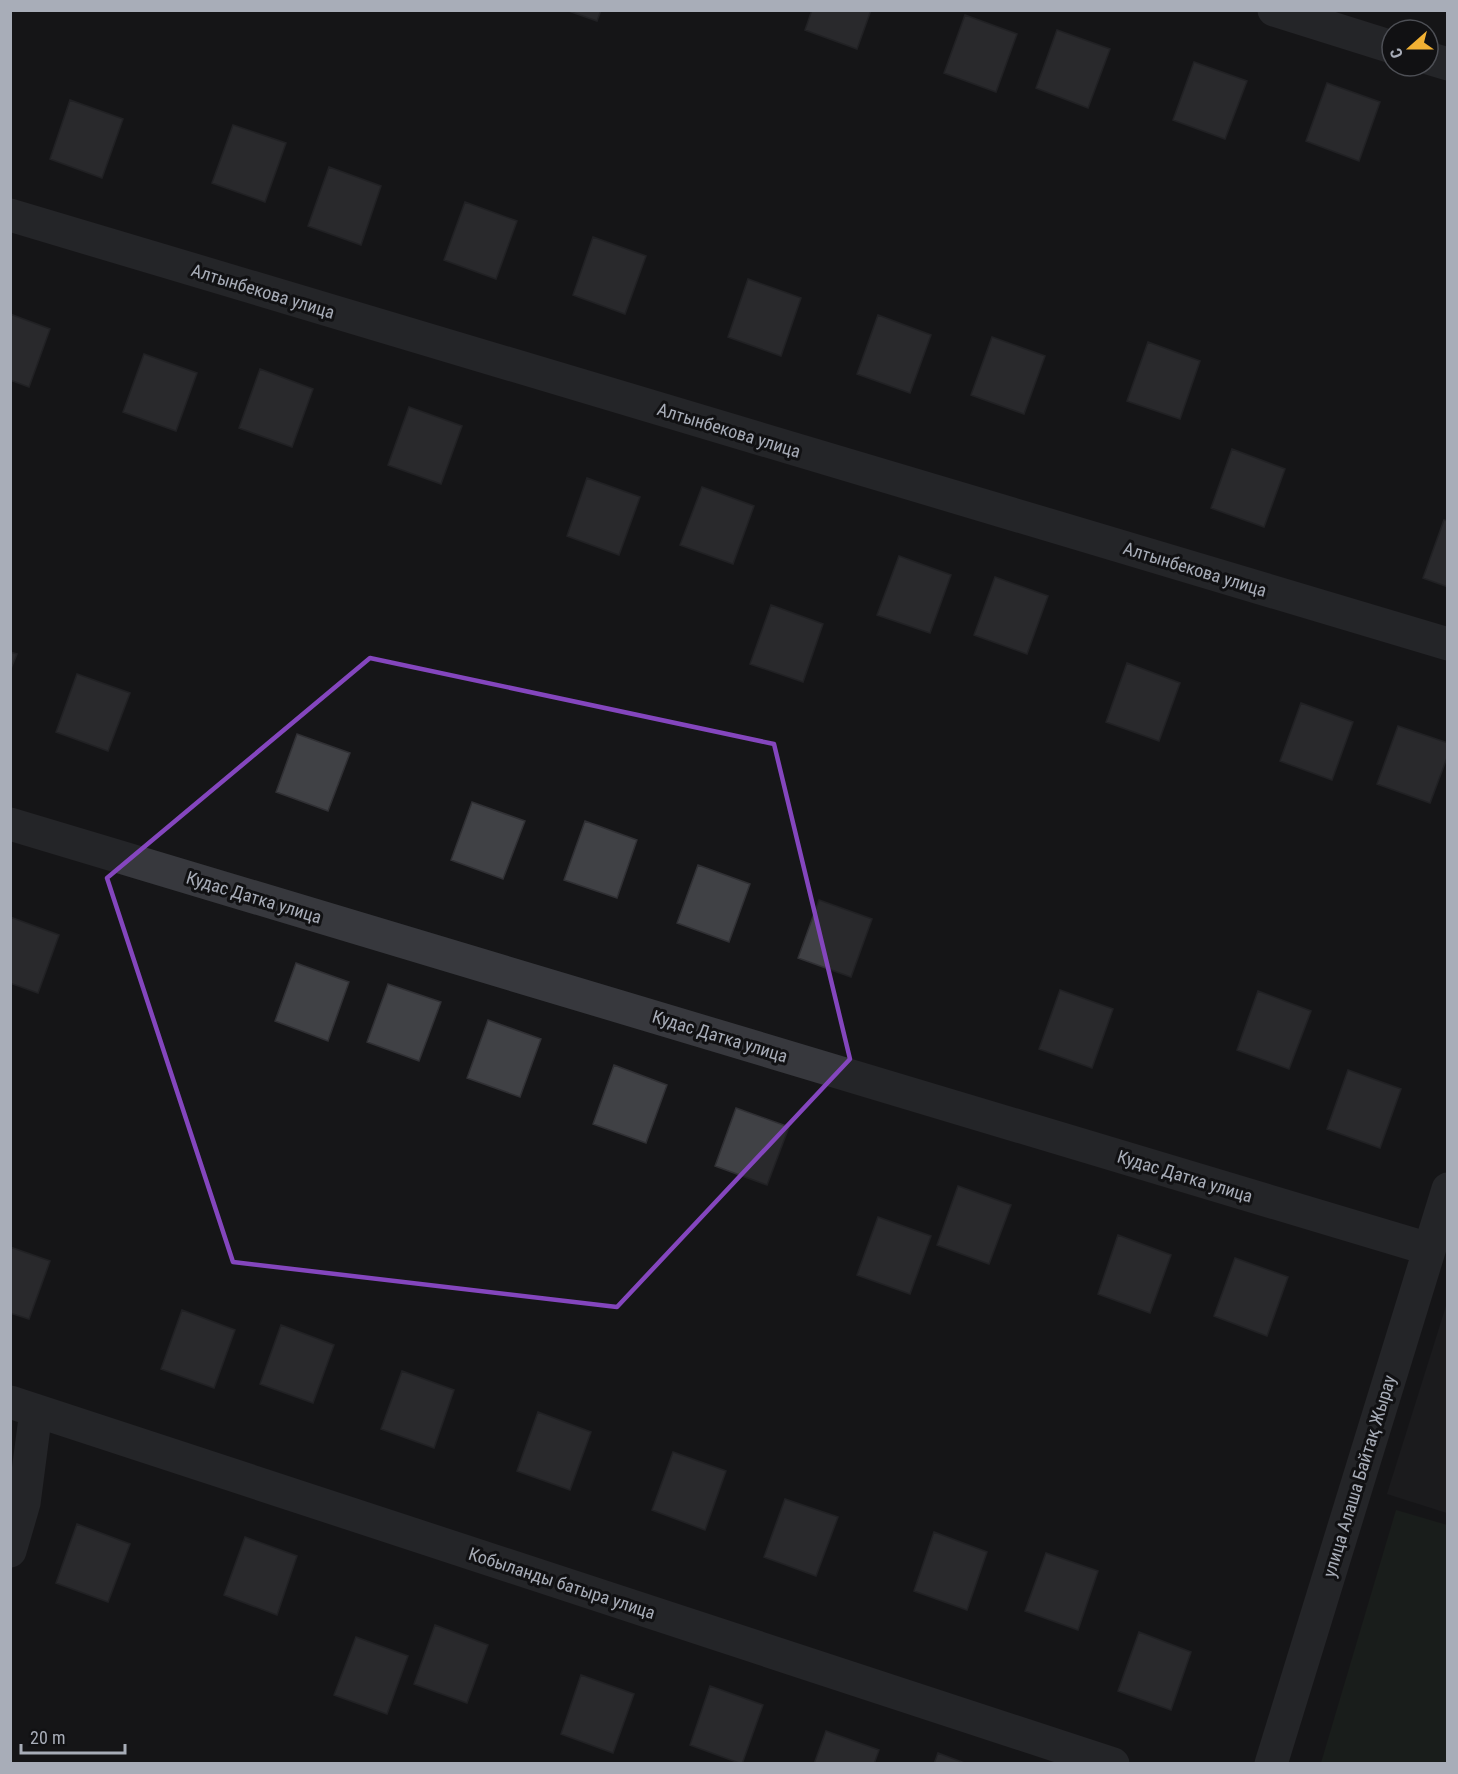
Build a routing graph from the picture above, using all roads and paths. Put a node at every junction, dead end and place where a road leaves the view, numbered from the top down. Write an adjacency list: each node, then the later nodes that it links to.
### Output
1 (1275, 10): 2 (street)
2 (1380, 43)
3 (10, 215): 4 (street, Алтынбекова улица)
4 (1448, 644)
5 (10, 824): 7 (street, Кудас Датка улица)
6 (1448, 1189): 7 (street, улица Алаша Байтақ Жырау)
7 (1429, 1249): 11 (street, улица Алаша Байтақ Жырау)
8 (23, 1406): 9 (street); 10 (street, Кобыланды батыра улица)
9 (10, 1551)
10 (1113, 1764)
11 (1271, 1764)

